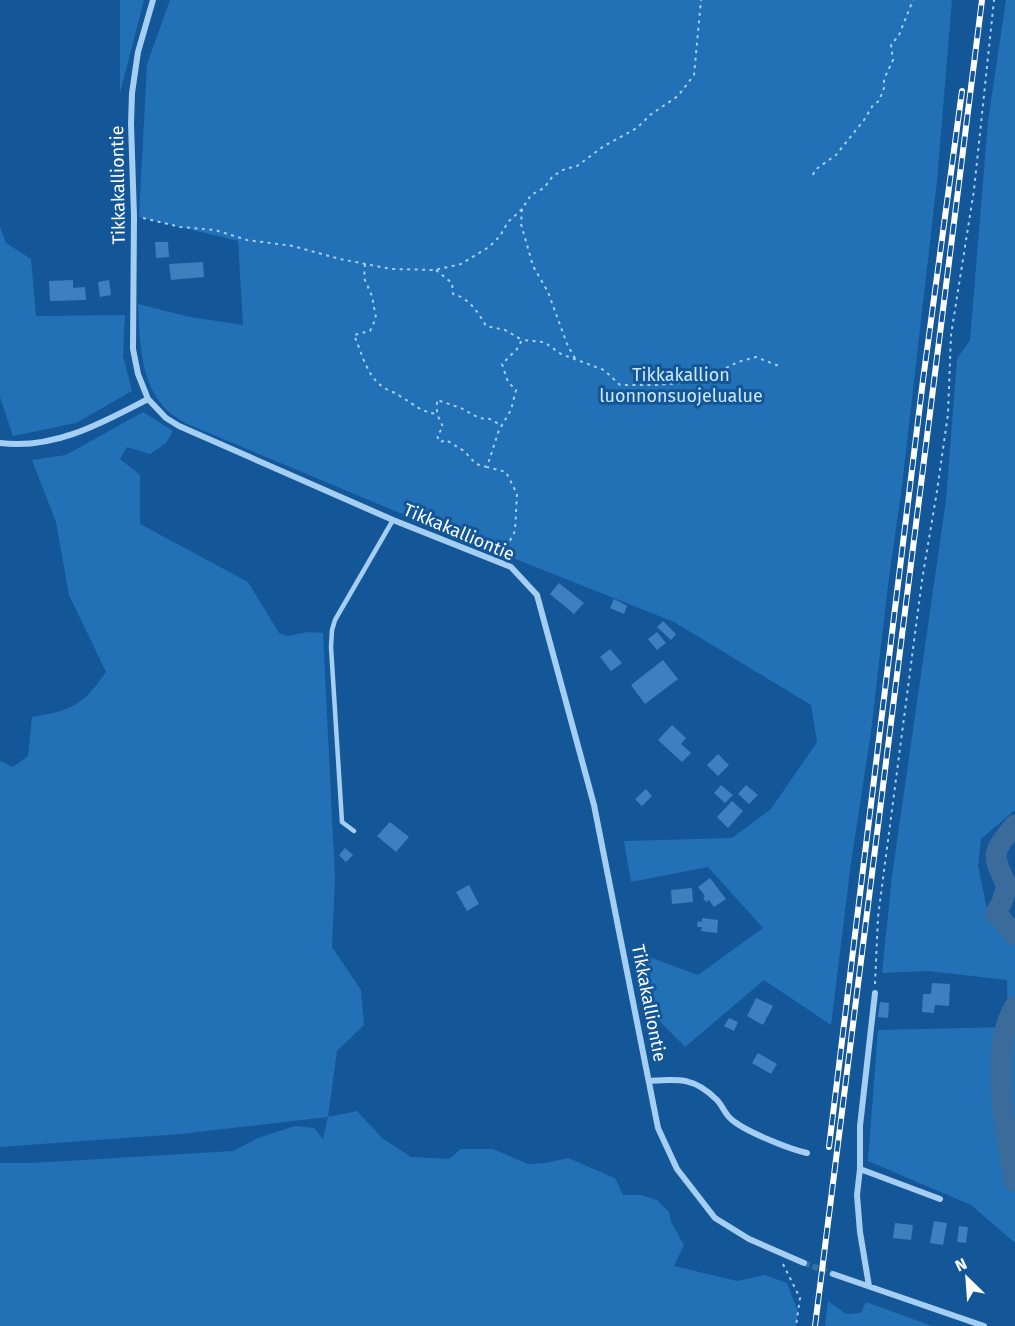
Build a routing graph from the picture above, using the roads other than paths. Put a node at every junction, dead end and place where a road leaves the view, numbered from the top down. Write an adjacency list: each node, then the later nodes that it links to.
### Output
1 (153, 0): 2 (street, Tikkakalliontie)
2 (148, 399): 3 (street); 4 (street, Tikkakalliontie)
3 (0, 442)
4 (393, 520): 5 (lane); 7 (street, Tikkakalliontie)
5 (354, 831)
6 (875, 993): 9 (street)
7 (649, 1081): 8 (street); 11 (street, Tikkakalliontie)
8 (807, 1153)
9 (860, 1169): 10 (street); 13 (street)
10 (940, 1199)
11 (804, 1263)
12 (832, 1274): 13 (street)
13 (869, 1286): 14 (street)
14 (984, 1326)

